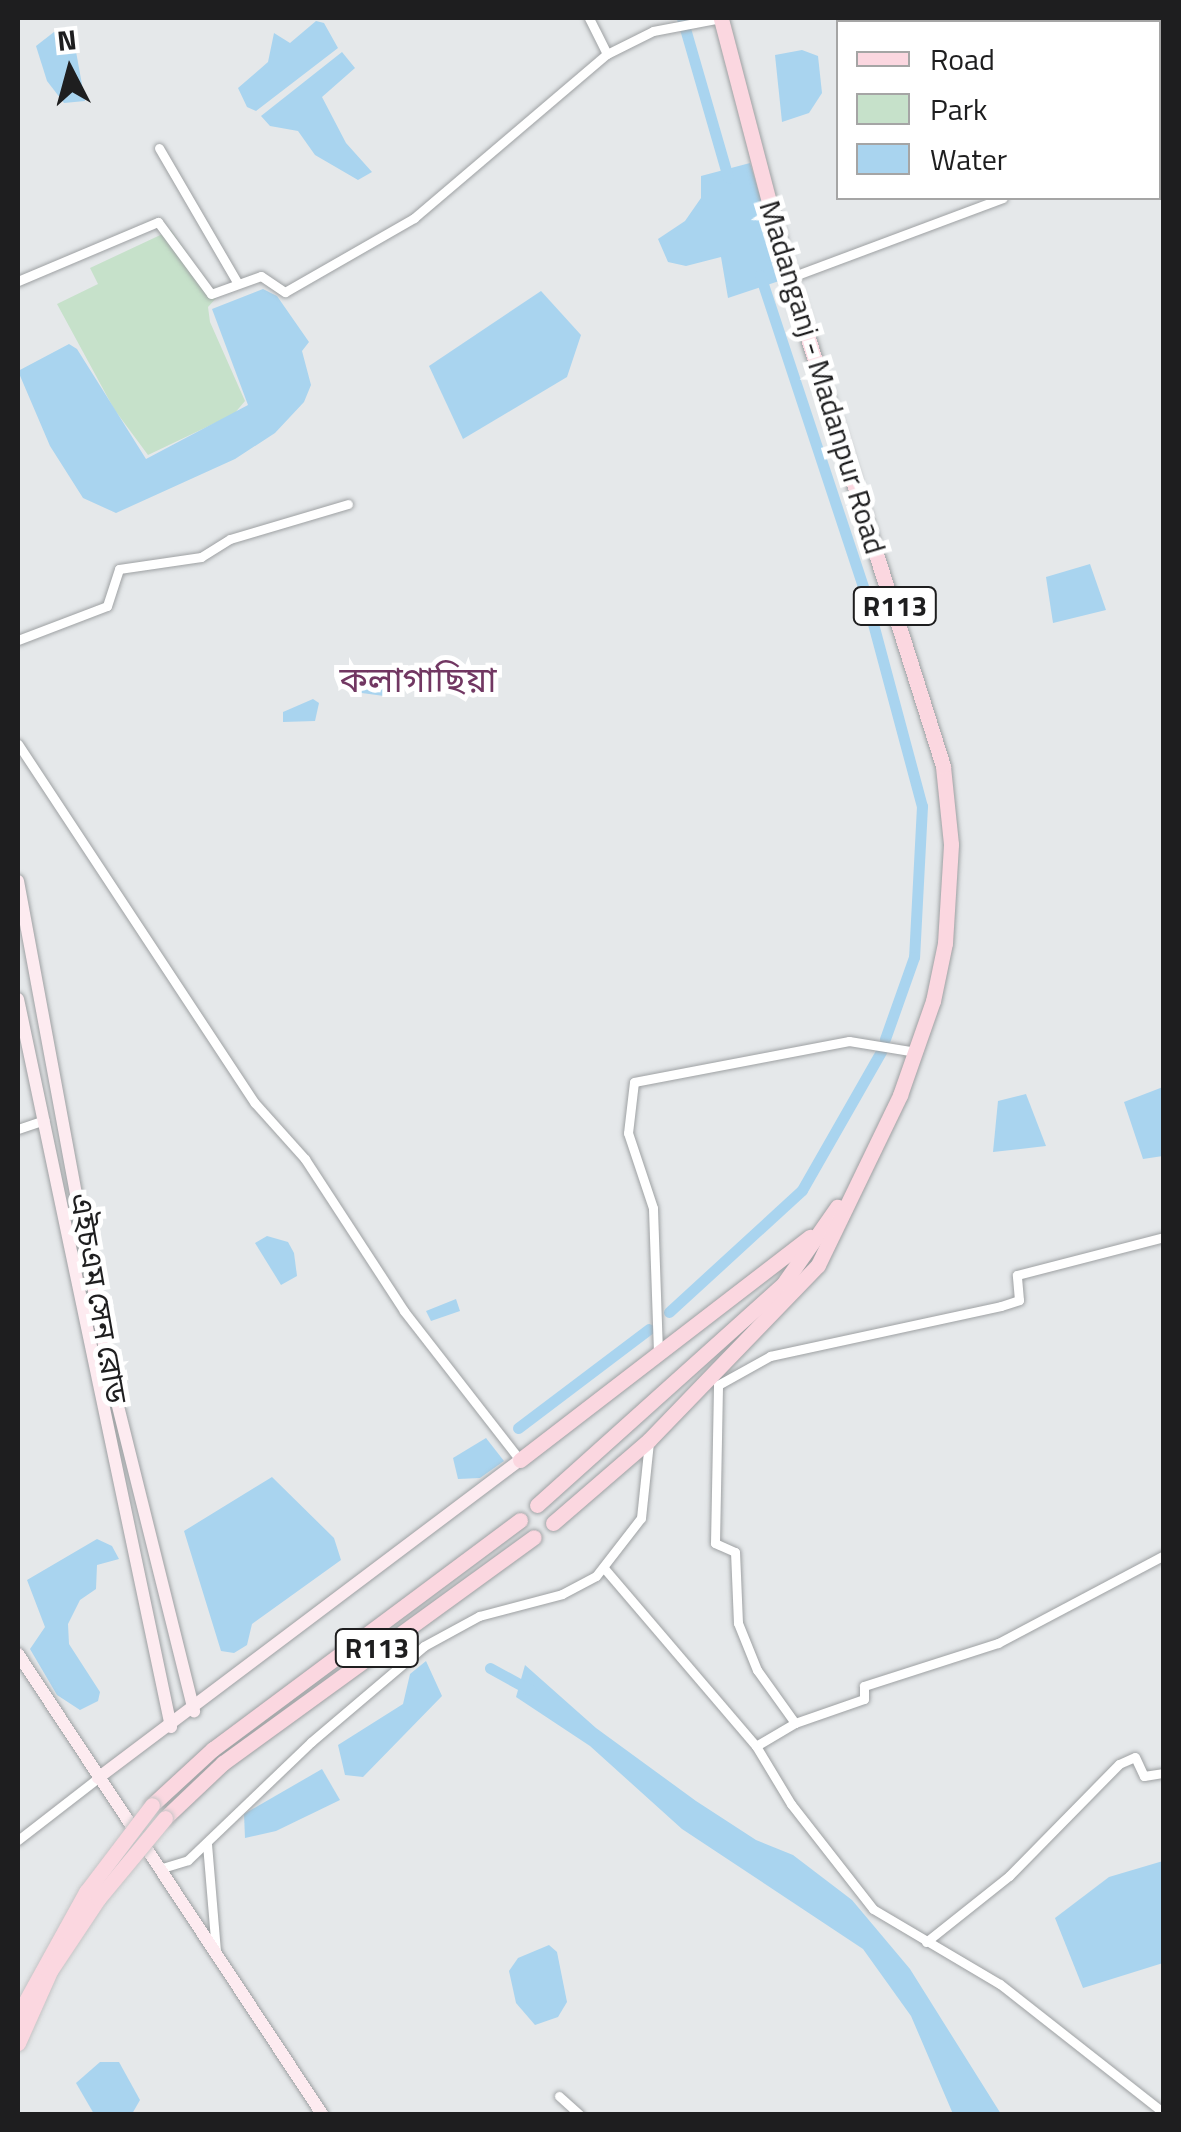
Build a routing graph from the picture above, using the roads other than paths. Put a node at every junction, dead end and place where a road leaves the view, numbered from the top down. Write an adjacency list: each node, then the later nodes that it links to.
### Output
1 (589, 18): 3 (street)
2 (723, 19): 3 (street); 6 (main road, Madanganj - Madanpur Road / R113)
3 (607, 54): 8 (street)
4 (159, 148): 8 (street)
5 (999, 200): 6 (street)
6 (789, 278): 14 (main road, Madanganj - Madanpur Road / R113)
7 (18, 281): 8 (street)
8 (237, 282)
9 (348, 504): 10 (street)
10 (18, 640)
11 (18, 744): 22 (street)
12 (18, 881): 30 (main road, এইচএম সেন রোড)
13 (18, 999): 15 (main road, এইচএম সেন রোড)
14 (916, 1052): 17 (main road, Madanganj - Madanpur Road / R113); 20 (street)
15 (44, 1120): 16 (street); 32 (main road, এইচএম সেন রোড)
16 (18, 1129)
17 (848, 1192): 18 (main road, Madanganj - Madanpur Road / R113); 21 (main road, Madanganj - Madanpur Road / R113)
18 (824, 1224): 20 (main road); 23 (main road, Madanganj - Madanpur Road / R113)
19 (1164, 1236): 31 (street)
20 (658, 1353): 22 (main road)
21 (648, 1440): 25 (main road, Madanganj - Madanpur Road / R113); 28 (street)
22 (520, 1460): 30 (main road)
23 (537, 1505)
24 (520, 1520): 41 (main road, R113, bridge)
25 (552, 1523)
26 (534, 1537): 42 (main road, R113, bridge)
27 (1164, 1555): 31 (street)
28 (604, 1568): 33 (street); 37 (street)
29 (18, 1654): 35 (main road)
30 (194, 1711): 32 (main road)
31 (795, 1723): 33 (street)
32 (171, 1727): 35 (main road)
33 (756, 1746): 39 (street)
34 (1164, 1773): 39 (street)
35 (98, 1778): 36 (street); 38 (main road)
36 (18, 1840)
37 (208, 1844): 38 (street); 40 (street)
38 (160, 1869): 40 (main road)
39 (926, 1942): 44 (street)
40 (216, 1954): 45 (main road)
41 (18, 2016)
42 (18, 2043)
43 (559, 2096): 46 (street)
44 (1164, 2113)
45 (322, 2114)
46 (579, 2114)

